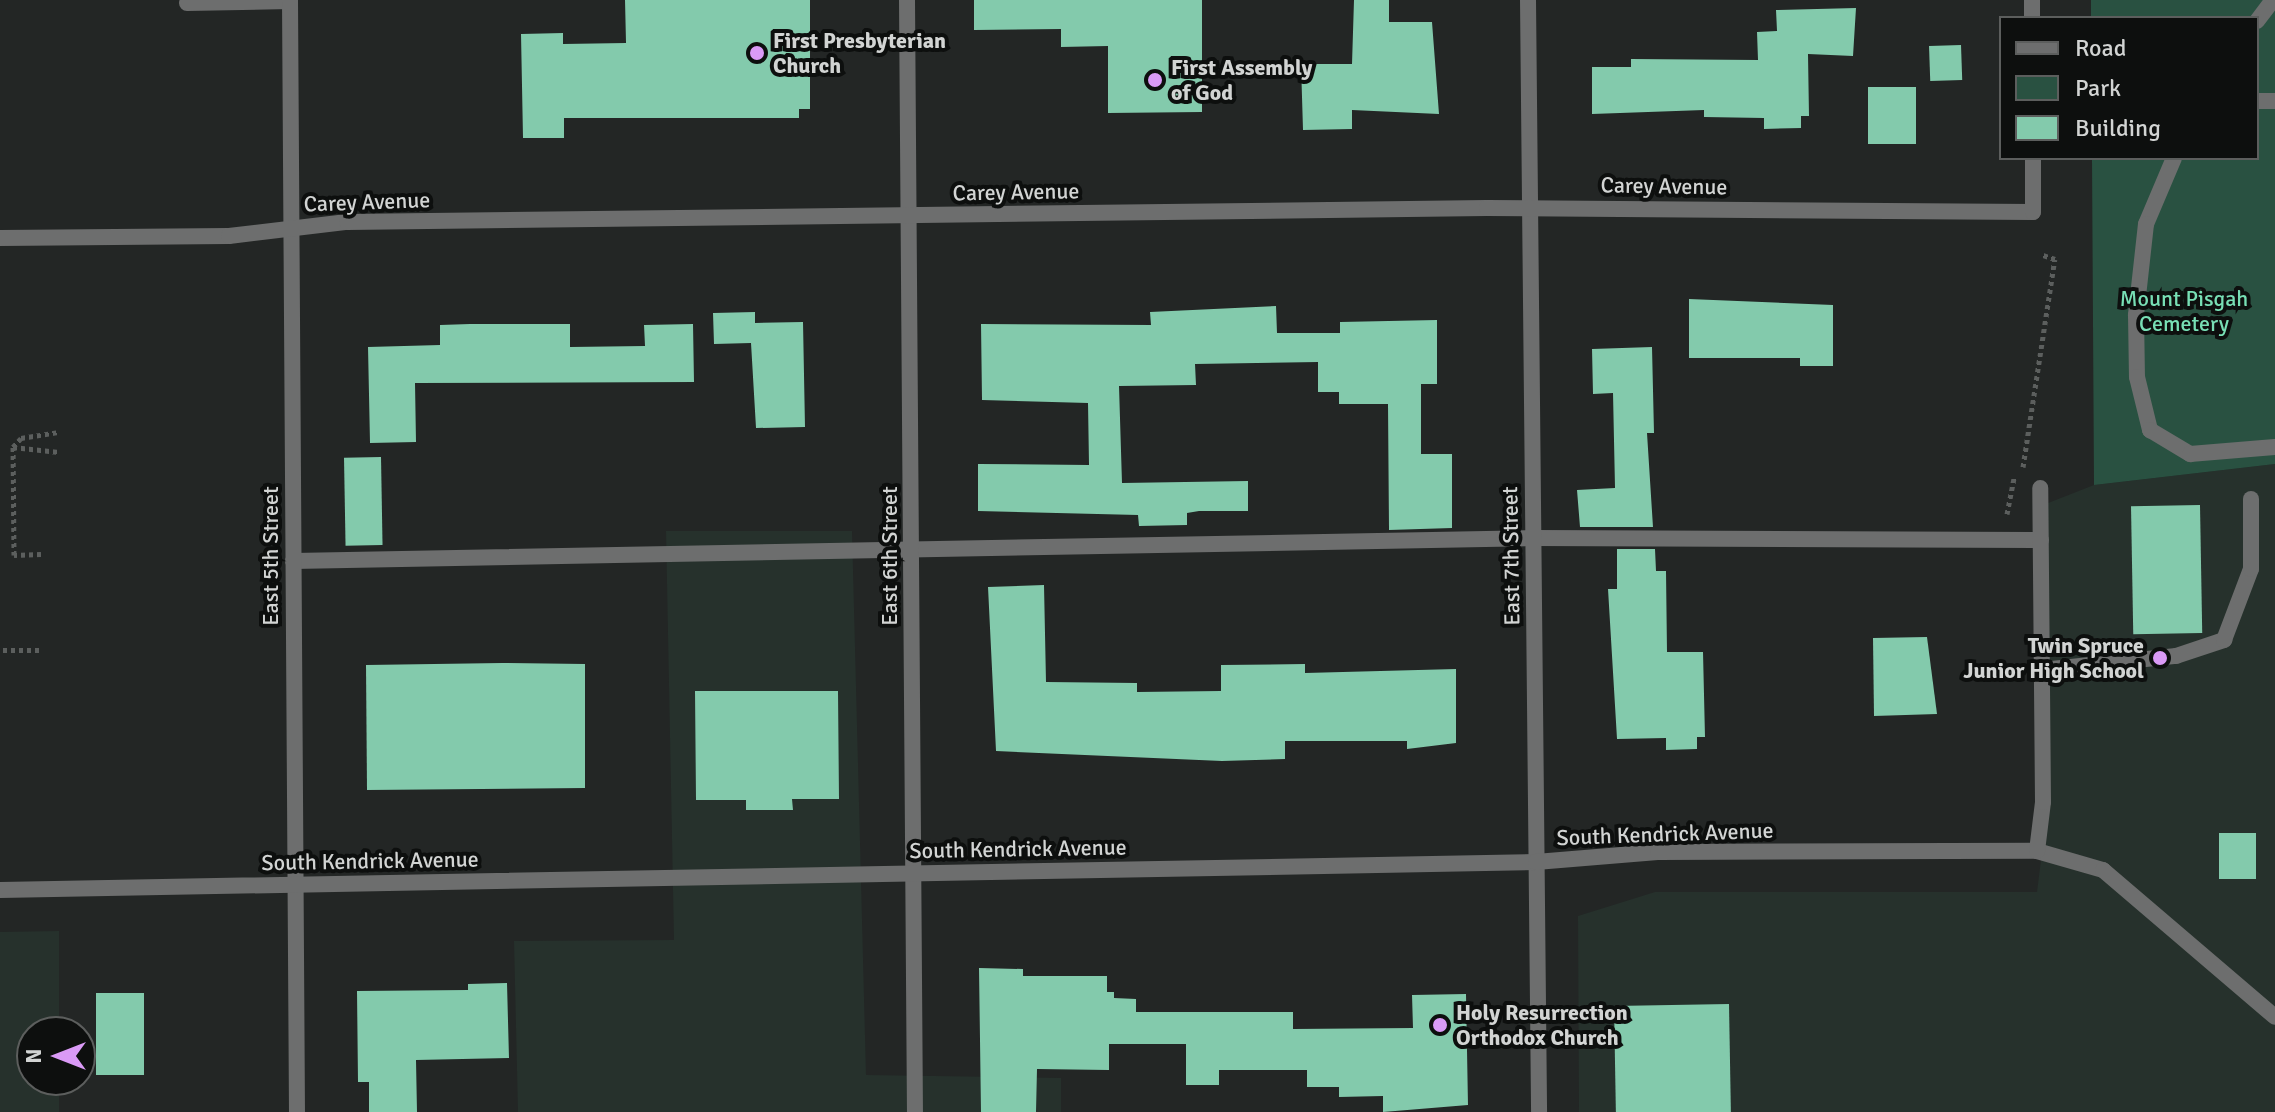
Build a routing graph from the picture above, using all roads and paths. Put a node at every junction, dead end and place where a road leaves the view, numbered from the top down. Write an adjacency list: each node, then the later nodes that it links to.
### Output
1 (290, 0): 5 (street); 11 (street, East 5th Street)
2 (907, 0): 10 (street, East 6th Street)
3 (1528, 0): 9 (street, East 7th Street)
4 (2273, 0): 6 (street)
5 (187, 3)
6 (2259, 18)
7 (2033, 160): 9 (street, Carey Avenue)
8 (2173, 160): 16 (street)
9 (1530, 208): 10 (street, Carey Avenue); 21 (street, East 7th Street)
10 (909, 216): 11 (street, Carey Avenue); 23 (street, East 6th Street)
11 (291, 227): 12 (street, Carey Avenue); 25 (street, East 5th Street)
12 (0, 238)
13 (2043, 255): 20 (path)
14 (60, 432): 15 (path)
15 (13, 447): 17 (path); 24 (path)
16 (2275, 447)
17 (59, 452)
18 (2040, 488): 22 (street)
19 (2251, 499): 28 (street)
20 (2006, 522)
21 (1533, 538): 22 (street); 23 (street); 30 (street, East 7th Street)
22 (2041, 540): 28 (street)
23 (912, 551): 25 (street); 31 (street, East 6th Street)
24 (41, 554)
25 (293, 561): 32 (street, East 5th Street)
26 (3, 650): 27 (path)
27 (42, 650)
28 (2042, 670): 29 (street)
29 (2037, 851): 30 (street, South Kendrick Avenue); 34 (street, South Kendrick Avenue)
30 (1536, 862): 31 (street, South Kendrick Avenue); 37 (street, East 7th Street)
31 (914, 873): 32 (street, South Kendrick Avenue); 36 (street, East 6th Street)
32 (296, 885): 33 (street, South Kendrick Avenue); 35 (street, East 5th Street)
33 (0, 890)
34 (2275, 1017)
35 (297, 1112)
36 (915, 1112)
37 (1539, 1112)

